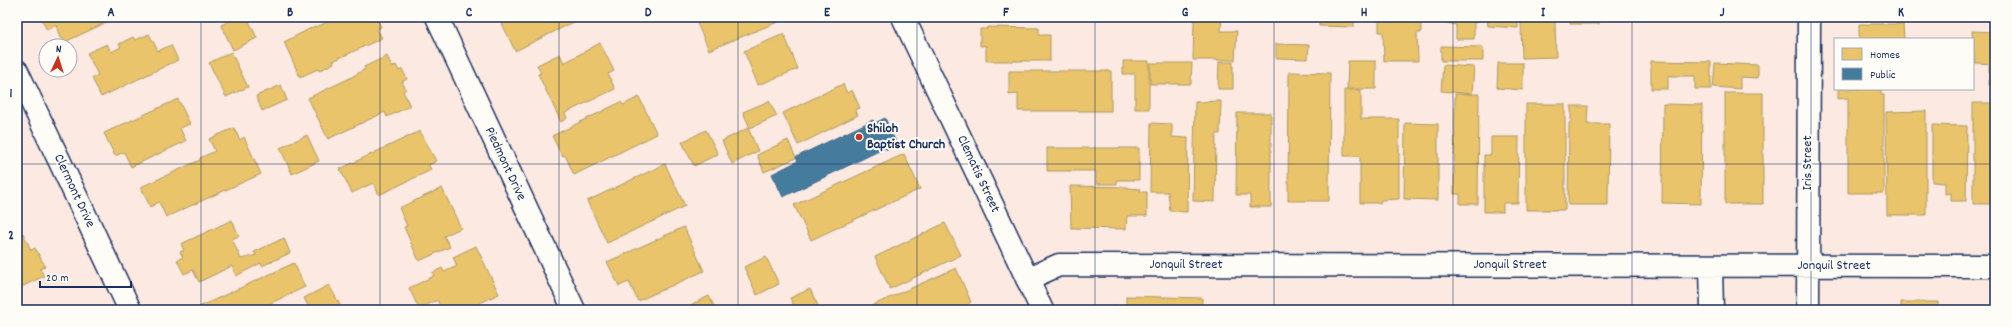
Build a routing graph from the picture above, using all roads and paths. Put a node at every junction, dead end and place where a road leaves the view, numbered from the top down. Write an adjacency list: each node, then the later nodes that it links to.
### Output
1 (436, 17): 10 (street, Piedmont Drive)
2 (903, 17): 8 (street, Clematis Street)
3 (1809, 17): 6 (street, Iris Street)
4 (17, 71): 9 (street, Clermont Drive)
5 (1711, 266): 6 (street, Jonquil Street); 8 (street, Jonquil Street); 12 (street)
6 (1808, 266): 7 (street, Jonquil Street); 13 (street, Iris Street)
7 (1995, 266)
8 (1027, 278): 11 (street, Clematis Street)
9 (130, 310)
10 (574, 310)
11 (1042, 310)
12 (1712, 310)
13 (1808, 310)

